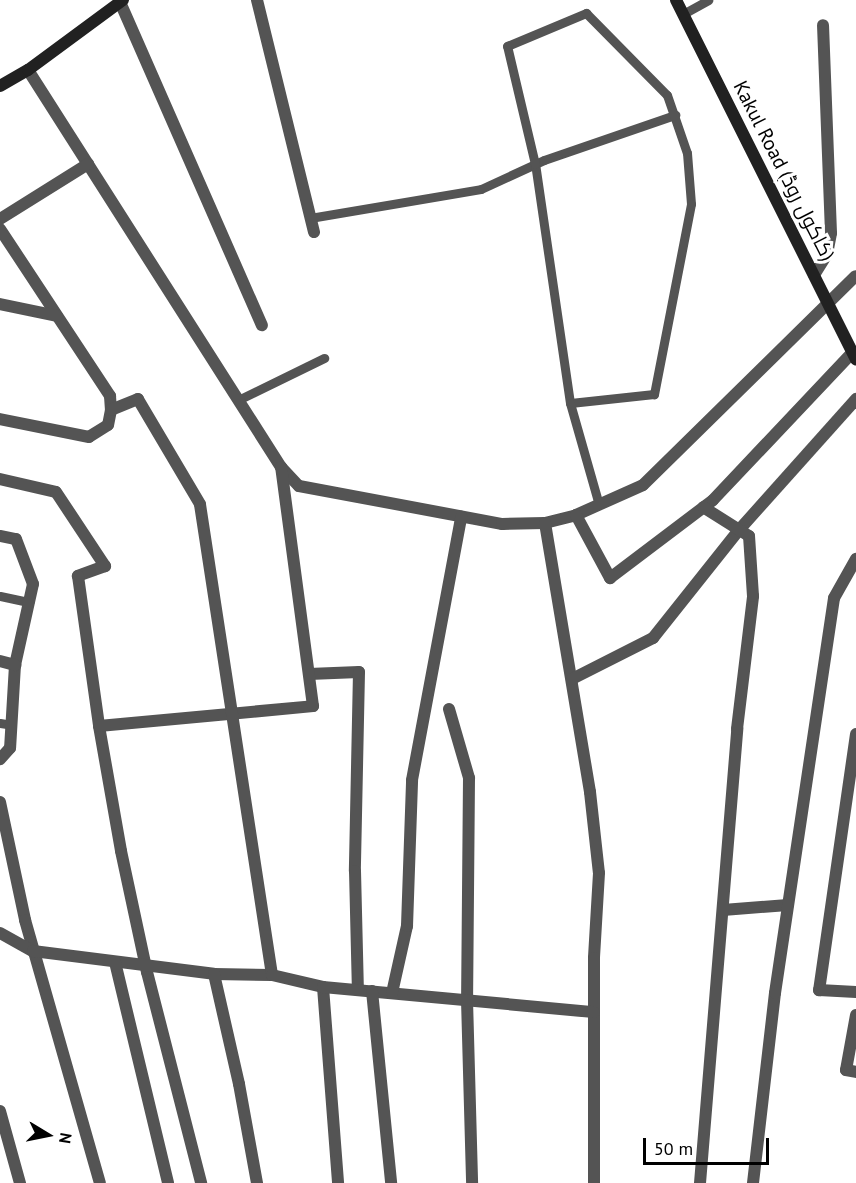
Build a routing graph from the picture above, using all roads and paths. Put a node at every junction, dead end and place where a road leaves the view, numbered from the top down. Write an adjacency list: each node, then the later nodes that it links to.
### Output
1 (257, 0): 12 (street)
2 (676, 0): 5 (main road, Kakul Road (کاکول روڈ))
3 (708, 0): 5 (lane)
4 (122, 1): 7 (main road); 21 (street)
5 (683, 14): 16 (main road, Kakul Road (کاکول روڈ))
6 (823, 25): 16 (street)
7 (28, 70): 8 (main road); 10 (street)
8 (0, 86)
9 (675, 115): 11 (lane); 11 (lane); 26 (lane)
10 (88, 164): 13 (street); 25 (street)
11 (535, 164): 12 (lane); 26 (lane)
12 (310, 218): 15 (street)
13 (0, 219)
14 (0, 229): 20 (street)
15 (314, 232)
16 (814, 274): 18 (main road, Kakul Road (کاکول روڈ))
17 (856, 276): 18 (street)
18 (828, 301): 22 (main road, Kakul Road (کاکول روڈ)); 31 (street)
19 (0, 304): 20 (street)
20 (57, 316): 27 (street)
21 (261, 326)
22 (854, 356): 32 (street)
23 (324, 358): 25 (lane)
24 (856, 399): 36 (street)
25 (238, 400): 29 (street)
26 (570, 403): 31 (lane)
27 (111, 410): 28 (street); 46 (street)
28 (0, 419)
29 (281, 467): 34 (street); 43 (street)
30 (0, 479): 48 (street)
31 (599, 505): 33 (street)
32 (703, 507): 33 (street); 36 (street)
33 (576, 515): 35 (street)
34 (461, 517): 35 (street); 64 (street)
35 (545, 523): 44 (street)
36 (740, 530): 44 (street); 53 (street)
37 (0, 536): 40 (street)
38 (856, 559): 52 (street)
39 (0, 596): 40 (lane)
40 (29, 602): 42 (street)
41 (0, 661): 42 (street)
42 (15, 664): 47 (street)
43 (309, 674): 46 (street); 61 (street)
44 (572, 679): 66 (street)
45 (448, 709): 65 (street)
46 (232, 712): 48 (street); 59 (street)
47 (6, 724): 50 (street)
48 (99, 726): 57 (street)
49 (856, 734): 63 (street)
50 (0, 759)
51 (0, 802): 55 (street)
52 (788, 905): 53 (street); 80 (street)
53 (723, 910): 79 (street)
54 (0, 933): 55 (street)
55 (33, 951): 56 (street); 71 (street)
56 (115, 963): 57 (street); 72 (street)
57 (146, 966): 58 (street); 73 (street)
58 (214, 974): 59 (street); 74 (street)
59 (272, 975): 60 (street)
60 (323, 987): 61 (street); 75 (street)
61 (358, 990): 62 (street)
62 (372, 991): 64 (street); 76 (street)
63 (856, 992)
64 (392, 993): 65 (street)
65 (467, 1000): 66 (street); 77 (street)
66 (594, 1011): 78 (street)
67 (856, 1015): 68 (street)
68 (856, 1072)
69 (0, 1111): 70 (street)
70 (20, 1183)
71 (100, 1183)
72 (168, 1183)
73 (201, 1183)
74 (257, 1183)
75 (338, 1183)
76 (392, 1183)
77 (472, 1183)
78 (594, 1183)
79 (700, 1183)
80 (753, 1183)

